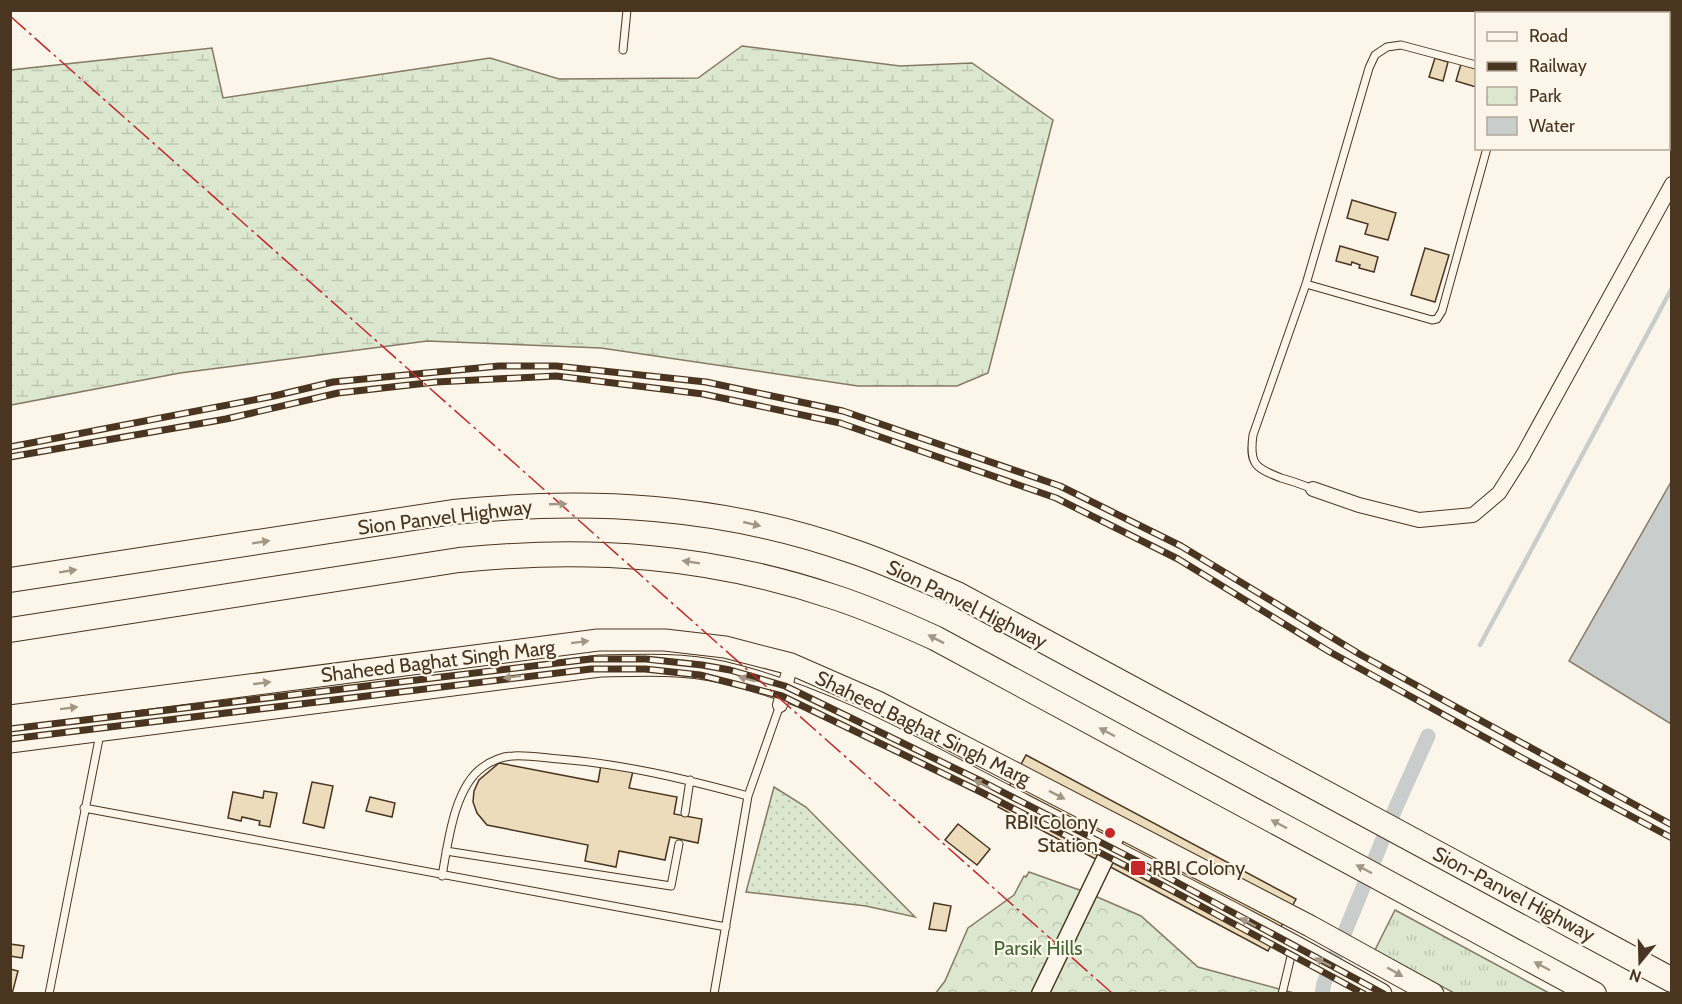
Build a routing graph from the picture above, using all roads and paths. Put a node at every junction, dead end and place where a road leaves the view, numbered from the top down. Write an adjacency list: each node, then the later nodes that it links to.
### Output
1 (627, 10): 2 (lane)
2 (623, 50)
3 (1475, 65): 6 (lane)
4 (1486, 150): 6 (lane)
5 (1671, 184): 7 (street)
6 (1306, 284): 7 (lane)
7 (1313, 489)
8 (10, 580): 20 (highway, Sion Panvel Highway, one-way to 20)
9 (10, 630): 34 (highway, one-way to 9)
10 (791, 664): 11 (street); 12 (main road, Shaheed Baghat Singh Marg, one-way to 10); 19 (main road, Shaheed Baghat Singh Marg, one-way to 19)
11 (782, 697): 13 (main road, Shaheed Baghat Singh Marg, one-way to 13); 16 (lane); 23 (main road, Shaheed Baghat Singh Marg, one-way to 11)
12 (10, 716)
13 (101, 730): 14 (main road, Shaheed Baghat Singh Marg); 17 (lane)
14 (10, 742)
15 (690, 780): 16 (lane); 18 (lane); 22 (lane)
16 (748, 796): 25 (lane)
17 (84, 808): 24 (lane); 28 (lane)
18 (685, 813)
19 (1120, 828): 23 (street); 33 (main road, Shaheed Baghat Singh Marg, one-way to 33)
20 (1420, 843): 27 (highway, Sion-Panvel Highway)
21 (679, 844): 22 (lane)
22 (446, 850): 24 (lane)
23 (1110, 850): 26 (main road, Shaheed Baghat Singh Marg, one-way to 23); 30 (street)
24 (442, 876): 25 (lane)
25 (726, 927): 29 (lane)
26 (1296, 948): 31 (lane); 32 (main road, Shaheed Baghat Singh Marg, one-way to 26)
27 (1671, 980)
28 (49, 993)
29 (714, 993)
30 (1040, 993)
31 (1282, 993)
32 (1381, 993)
33 (1433, 993)
34 (1594, 993)

